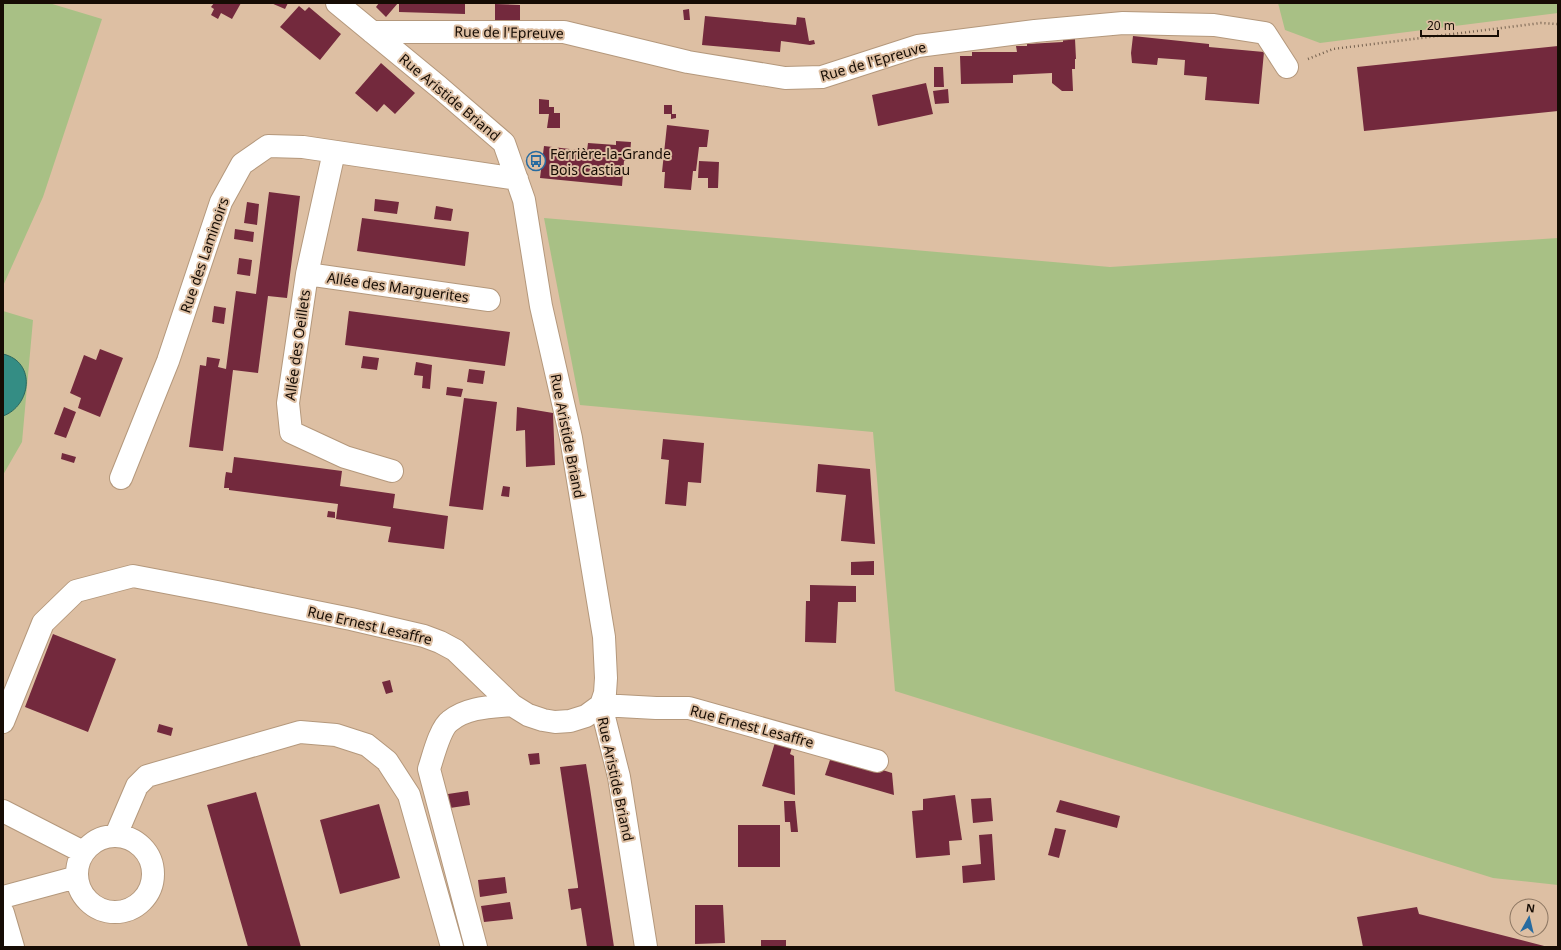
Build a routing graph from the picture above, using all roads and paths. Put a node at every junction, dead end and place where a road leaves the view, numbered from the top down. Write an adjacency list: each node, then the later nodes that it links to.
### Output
1 (337, 3): 3 (street, Rue Aristide Briand)
2 (1558, 24): 4 (path)
3 (372, 32): 4 (street, Rue de l'Epreuve); 6 (street, Rue Aristide Briand)
4 (1287, 67)
5 (334, 152): 6 (street, Rue des Laminoirs); 7 (street, Allée des Oeillets); 10 (street, Rue des Laminoirs)
6 (517, 179): 12 (street, Rue Aristide Briand)
7 (307, 274): 8 (street, Allée des Marguerites); 9 (street, Allée des Oeillets)
8 (489, 300)
9 (392, 471)
10 (120, 478)
11 (512, 705): 12 (street, Rue Ernest Lesaffre); 13 (street, Rue Ernest Lesaffre); 23 (street)
12 (601, 705): 14 (street, Rue Ernest Lesaffre); 24 (street, Rue Aristide Briand)
13 (3, 722)
14 (876, 762)
15 (3, 811): 17 (street)
16 (116, 835): 17 (street); 18 (street); 22 (street)
17 (83, 852): 18 (street)
18 (77, 877): 19 (street)
19 (3, 897)
20 (3, 912): 21 (street)
21 (13, 947)
22 (452, 947)
23 (476, 947)
24 (646, 947)

